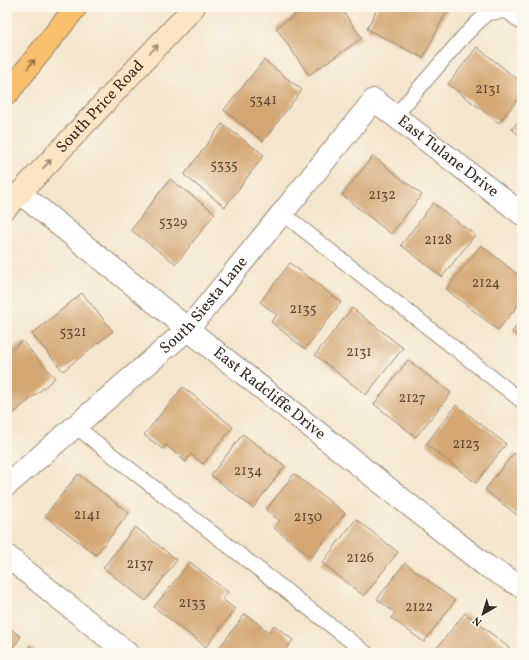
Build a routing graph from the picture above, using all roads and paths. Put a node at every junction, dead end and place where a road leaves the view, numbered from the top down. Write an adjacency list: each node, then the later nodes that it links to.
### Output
1 (76, 7): 4 (highway, one-way to 1)
2 (194, 7): 7 (main road, South Price Road, one-way to 2)
3 (522, 23): 6 (lane)
4 (7, 94)
5 (374, 100): 6 (street, East Tulane Drive); 8 (street, South Siesta Lane)
6 (395, 116): 9 (street, East Tulane Drive)
7 (14, 200): 10 (street, East Radcliffe Drive)
8 (282, 213): 10 (street, South Siesta Lane); 11 (lane)
9 (522, 214)
10 (188, 329): 12 (street, South Siesta Lane); 15 (street, East Radcliffe Drive)
11 (522, 401)
12 (75, 426): 13 (street, South Siesta Lane); 17 (lane)
13 (7, 485)
14 (7, 556): 16 (street)
15 (522, 588)
16 (127, 653)
17 (366, 653)

